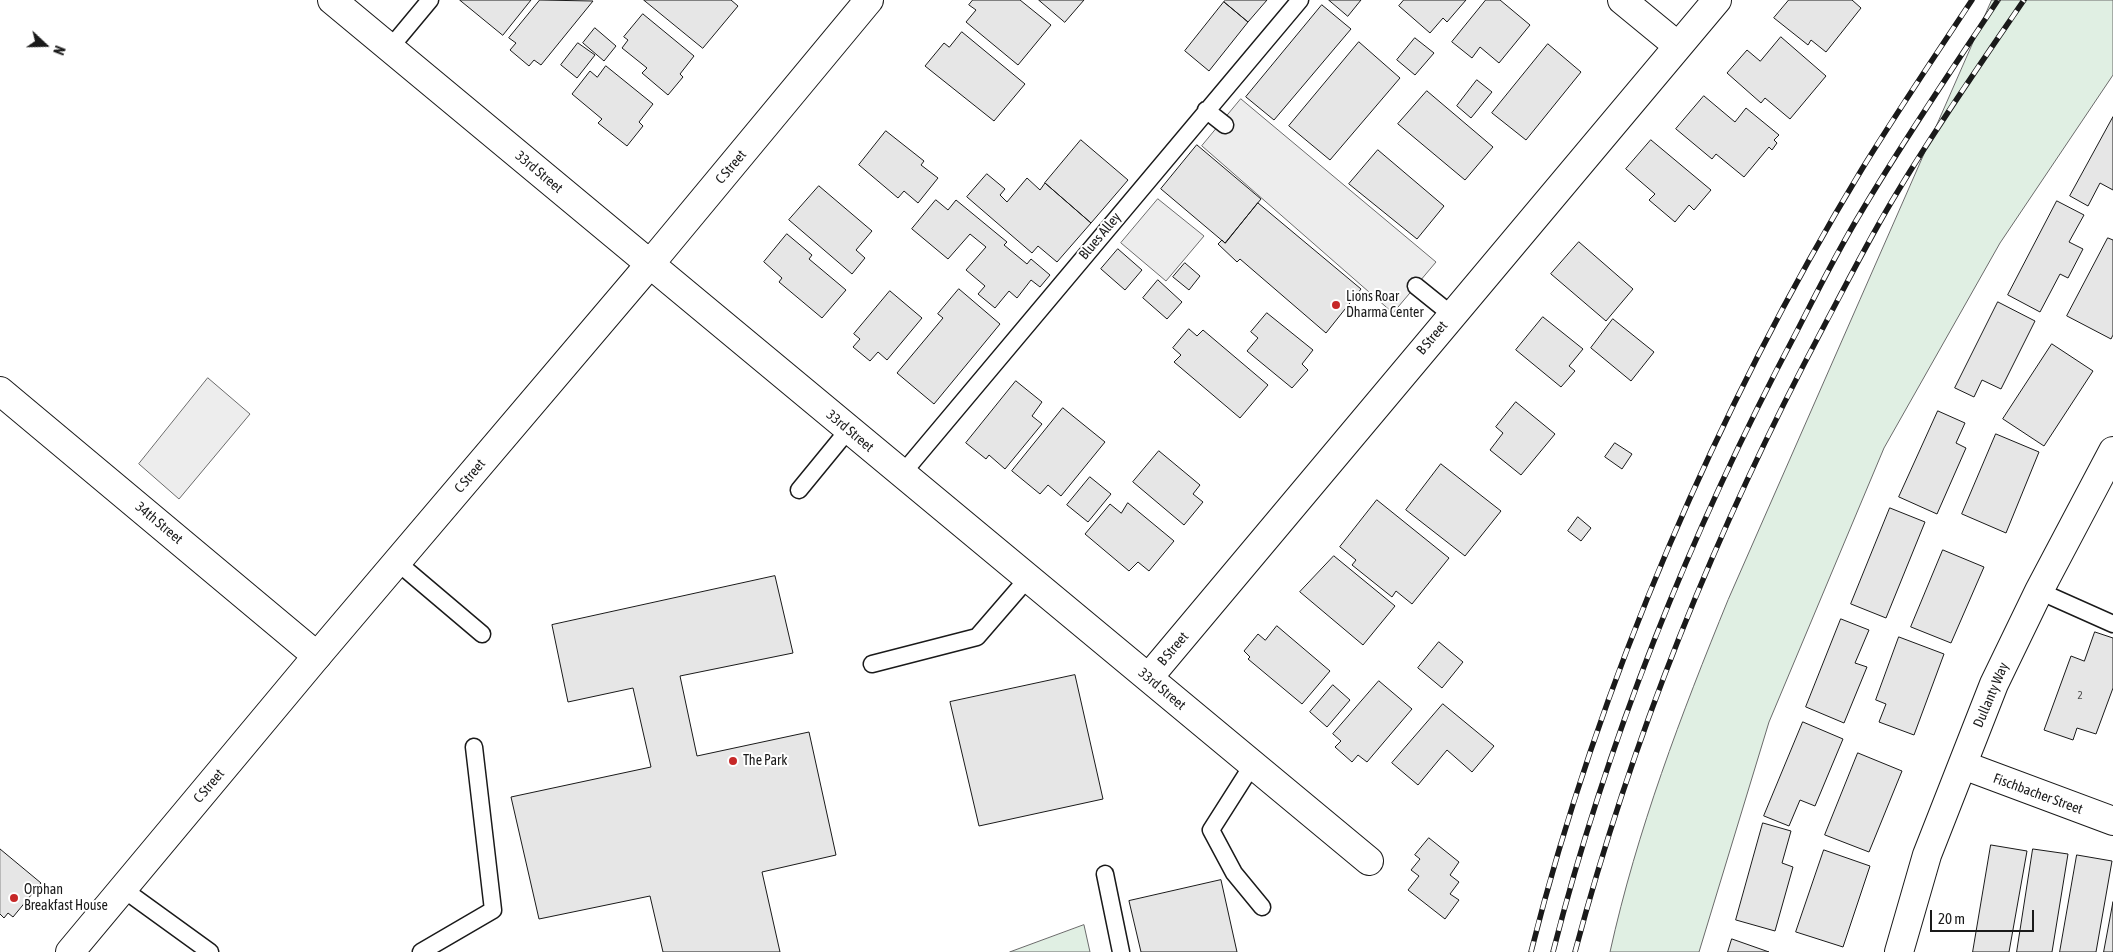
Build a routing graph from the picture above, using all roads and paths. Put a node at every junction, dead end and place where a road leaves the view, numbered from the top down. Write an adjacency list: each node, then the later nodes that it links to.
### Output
1 (332, 0): 8 (street, 33rd Street)
2 (430, 0): 8 (lane)
3 (869, 0): 11 (street, C Street)
4 (1300, 0): 9 (lane, Blues Alley)
5 (1622, 0): 7 (street)
6 (1717, 0): 7 (street, B Street)
7 (1678, 46): 13 (street, B Street)
8 (390, 48): 11 (street, 33rd Street)
9 (1206, 110): 10 (lane); 17 (lane, Blues Alley)
10 (1225, 125)
11 (650, 264): 15 (street, 33rd Street); 19 (street, C Street)
12 (1416, 286): 13 (lane)
13 (1452, 315): 26 (street, B Street)
14 (0, 391): 24 (street, 34th Street)
15 (848, 429): 17 (street, 33rd Street); 18 (lane)
16 (2113, 451): 21 (street, Dullanty Way)
17 (902, 474): 20 (street, 33rd Street)
18 (799, 490)
19 (397, 562): 23 (lane); 24 (street, C Street)
20 (1028, 578): 25 (lane); 26 (street, 33rd Street)
21 (2039, 591): 22 (lane); 29 (street, Dullanty Way)
22 (2113, 624)
23 (482, 634)
24 (317, 656): 33 (street, C Street)
25 (872, 664)
26 (1149, 677): 28 (street, 33rd Street)
27 (474, 746): 37 (lane)
28 (1253, 764): 31 (street, 33rd Street); 34 (lane)
29 (1963, 765): 30 (street, Fischbacher Street); 39 (street, Dullanty Way)
30 (2113, 821)
31 (1369, 861)
32 (1105, 874): 38 (lane)
33 (123, 889): 35 (street, C Street); 36 (lane)
34 (1262, 907)
35 (70, 952)
36 (210, 952)
37 (421, 952)
38 (1121, 952)
39 (1899, 952)

